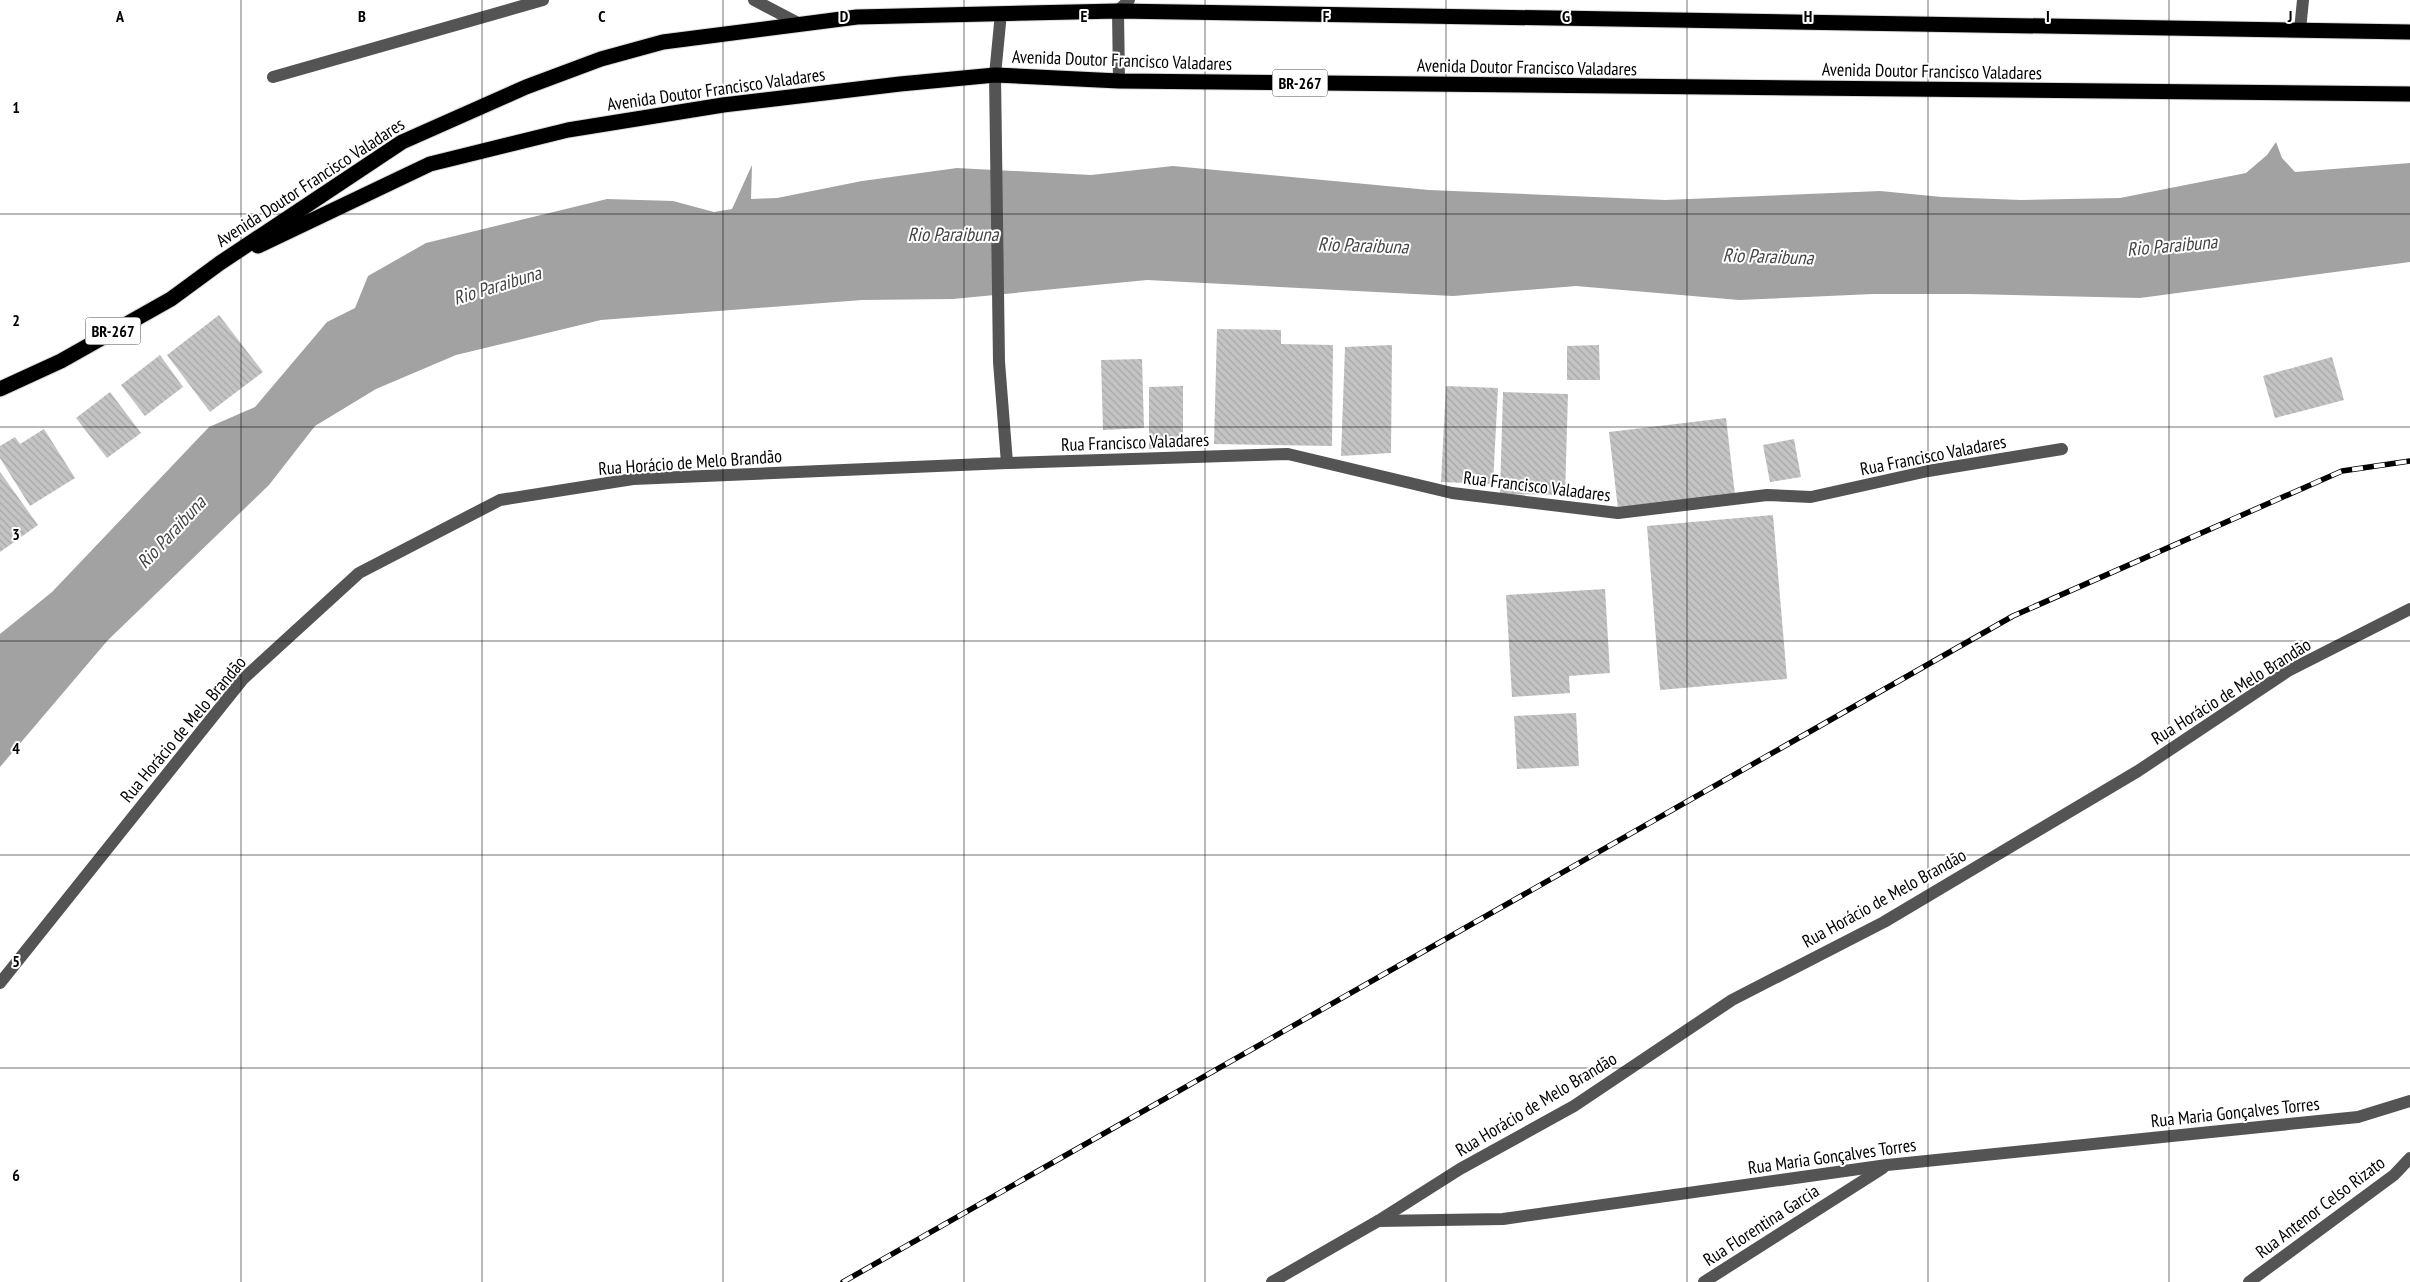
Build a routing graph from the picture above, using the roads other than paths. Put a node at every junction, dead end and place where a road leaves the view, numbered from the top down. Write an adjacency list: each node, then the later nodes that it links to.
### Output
1 (543, 0): 10 (street)
2 (754, 0): 6 (street)
3 (2303, 0): 7 (street)
4 (1124, 6): 5 (highway, Avenida Doutor Francisco Valadares / BR-267); 7 (highway, Avenida Doutor Francisco Valadares / BR-267); 11 (street)
5 (1001, 13): 6 (highway, Avenida Doutor Francisco Valadares / BR-267); 9 (street)
6 (800, 24): 13 (highway, Avenida Doutor Francisco Valadares / BR-267)
7 (2300, 30): 8 (highway, Avenida Doutor Francisco Valadares / BR-267)
8 (2410, 32)
9 (996, 75): 11 (highway, Avenida Doutor Francisco Valadares / BR-267); 13 (highway, Avenida Doutor Francisco Valadares / BR-267); 16 (street)
10 (273, 77)
11 (1119, 81): 12 (highway, Avenida Doutor Francisco Valadares / BR-267)
12 (2410, 94)
13 (220, 263): 14 (highway, BR-267)
14 (0, 389)
15 (2062, 449): 16 (street, Rua Francisco Valadares)
16 (1007, 463): 18 (street, Rua Horácio de Melo Brandão)
17 (2410, 609): 22 (street, Rua Horácio de Melo Brandão)
18 (0, 983)
19 (2410, 1101): 21 (street, Rua Maria Gonçalves Torres)
20 (2410, 1158): 25 (street, Rua Antenor Celso Rizato)
21 (1887, 1165): 22 (street, Rua Maria Gonçalves Torres); 24 (street, Rua Florentina Garcia)
22 (1378, 1221): 23 (street, Rua Maria Gonçalves Torres)
23 (1272, 1282)
24 (1704, 1282)
25 (2248, 1282)

